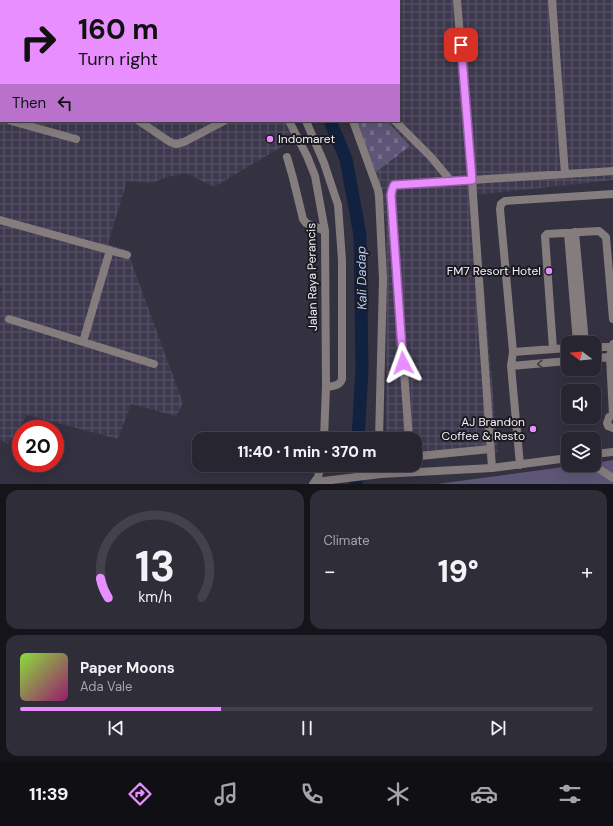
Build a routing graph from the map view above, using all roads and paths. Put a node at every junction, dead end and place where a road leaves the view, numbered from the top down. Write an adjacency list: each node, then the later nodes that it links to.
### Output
1 (457, 0): 14 (street)
2 (552, 0): 13 (street)
3 (15, 122): 10 (street)
4 (140, 122): 5 (street)
5 (222, 122)
6 (290, 122): 18 (street, Jalan Raya Perancis)
7 (306, 122): 37 (street)
8 (353, 122): 41 (street)
9 (396, 122): 15 (street)
10 (76, 139)
11 (287, 157): 18 (street)
12 (613, 171): 13 (street)
13 (565, 174): 14 (street)
14 (472, 180): 15 (street); 43 (street)
15 (451, 181): 42 (street)
16 (613, 194): 31 (street)
17 (0, 220): 20 (street)
18 (325, 231): 37 (street, Jalan Raya Perancis)
19 (572, 232): 23 (street); 24 (street); 25 (street); 30 (street)
20 (110, 250): 21 (street); 26 (street)
21 (127, 255)
22 (9, 319): 26 (street)
23 (613, 319)
24 (577, 336)
25 (583, 336)
26 (84, 342): 35 (street)
27 (612, 345): 28 (street); 32 (street)
28 (601, 346)
29 (561, 348): 30 (street)
30 (553, 349): 31 (street)
31 (513, 352): 36 (street)
32 (610, 357): 33 (street); 38 (street)
33 (601, 358)
34 (561, 362): 36 (street, one-way to 36)
35 (154, 364)
36 (511, 366): 48 (street)
37 (326, 388): 40 (street, Jalan Raya Perancis)
38 (613, 415): 39 (street)
39 (613, 428)
40 (326, 432)
41 (379, 432)
42 (408, 432)
43 (490, 449): 46 (street); 49 (street)
44 (613, 452): 45 (street)
45 (601, 453)
46 (422, 456)
47 (561, 459): 48 (street)
48 (520, 464): 49 (street)
49 (492, 468): 52 (street)
50 (601, 470): 53 (street)
51 (319, 472): 54 (street)
52 (381, 474): 54 (street)
53 (613, 478)
54 (314, 483)

